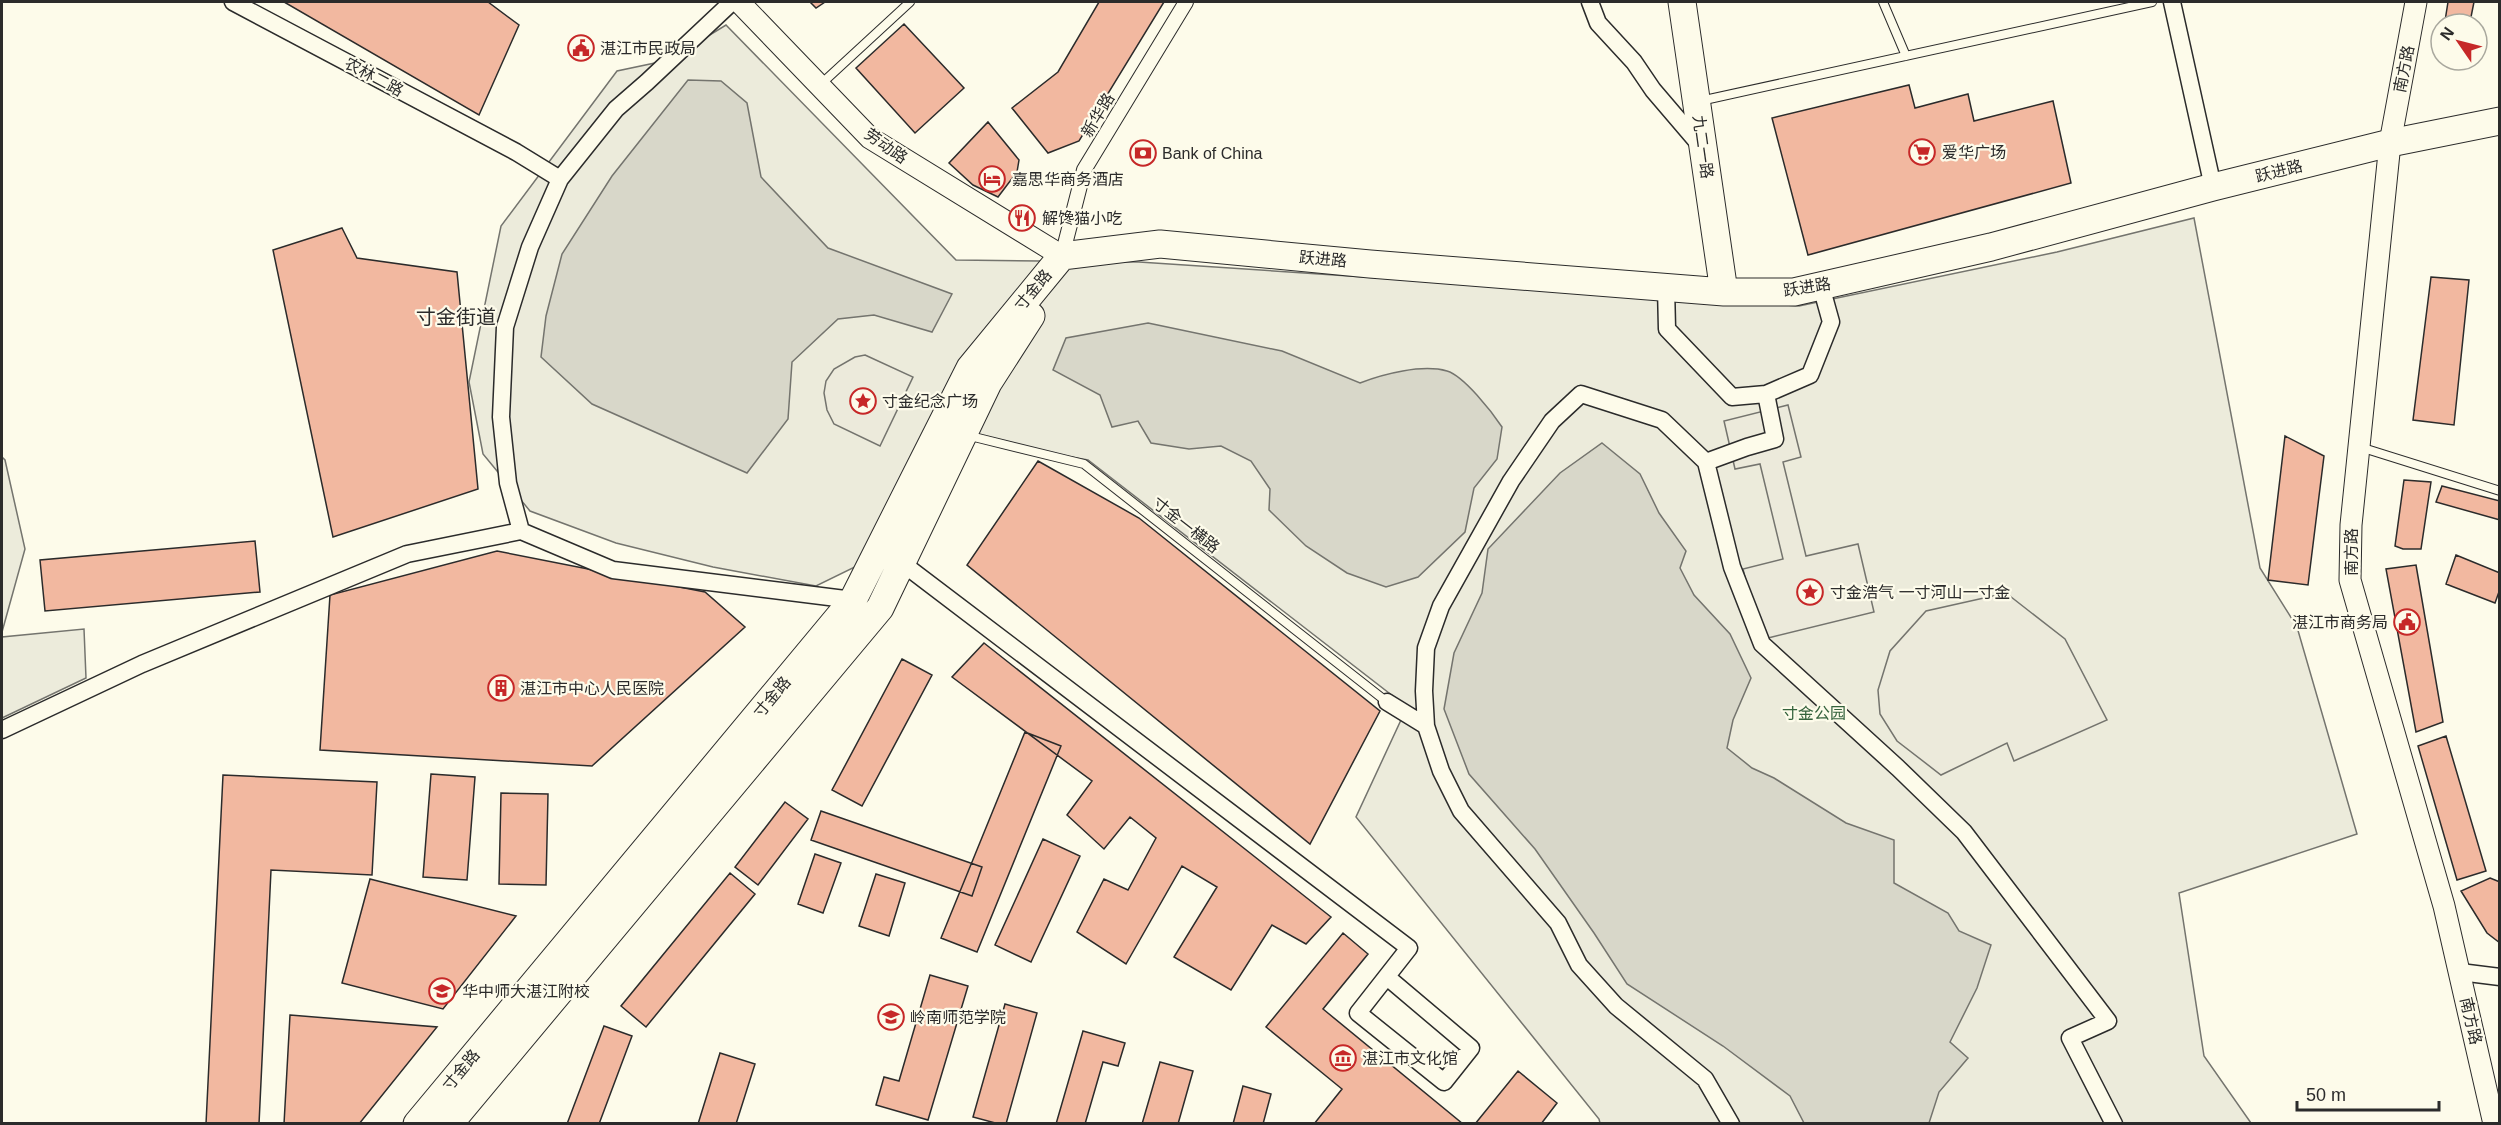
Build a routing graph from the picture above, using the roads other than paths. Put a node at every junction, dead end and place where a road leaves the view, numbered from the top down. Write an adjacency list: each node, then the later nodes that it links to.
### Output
1 (233, 2): 18 (street, 农林二路)
2 (732, 2): 18 (street)
3 (739, 2): 13 (street, 劳动路)
4 (910, 2): 13 (lane)
5 (1186, 2): 20 (street, 新华路)
6 (1590, 2): 17 (street)
7 (1682, 2): 14 (main road, 九二一路)
8 (1883, 2): 12 (lane)
9 (2152, 2): 12 (lane)
10 (2172, 2): 19 (street)
11 (2416, 2): 16 (street, 南方路)
12 (1905, 56): 14 (lane)
13 (820, 86): 20 (street, 劳动路)
14 (1696, 102): 17 (main road, 九二一路)
15 (2499, 121): 16 (main road, 跃进路)
16 (2390, 143): 19 (main road, 跃进路); 26 (street, 南方路)
17 (1703, 148): 23 (main road, 九二一路)
18 (560, 179): 29 (street)
19 (2213, 188): 21 (main road, 跃进路)
20 (1062, 256): 22 (main road, 跃进路); 25 (main road, 寸金路)
21 (1821, 286): 23 (main road, 跃进路); 24 (street)
22 (1666, 287): 23 (main road, 跃进路); 24 (street)
23 (1724, 292)
24 (1766, 394): 27 (street)
25 (952, 431): 30 (main road, 寸金路); 31 (main road, 寸金路); 32 (lane, 寸金一横路)
26 (2359, 447): 28 (lane); 35 (street, 南方路)
27 (1706, 462): 33 (street); 41 (street)
28 (2499, 491)
29 (521, 531): 31 (street); 34 (street)
30 (902, 563): 36 (street); 39 (main road, 寸金路)
31 (853, 600): 38 (main road, 寸金路)
32 (1387, 702): 33 (street)
33 (1426, 726): 40 (street)
34 (2, 730)
35 (2460, 972): 37 (street); 42 (street, 南方路)
36 (1387, 977): 36 (street)
37 (2499, 977)
38 (417, 1124)
39 (449, 1124)
40 (1731, 1124)
41 (2114, 1124)
42 (2494, 1124)

